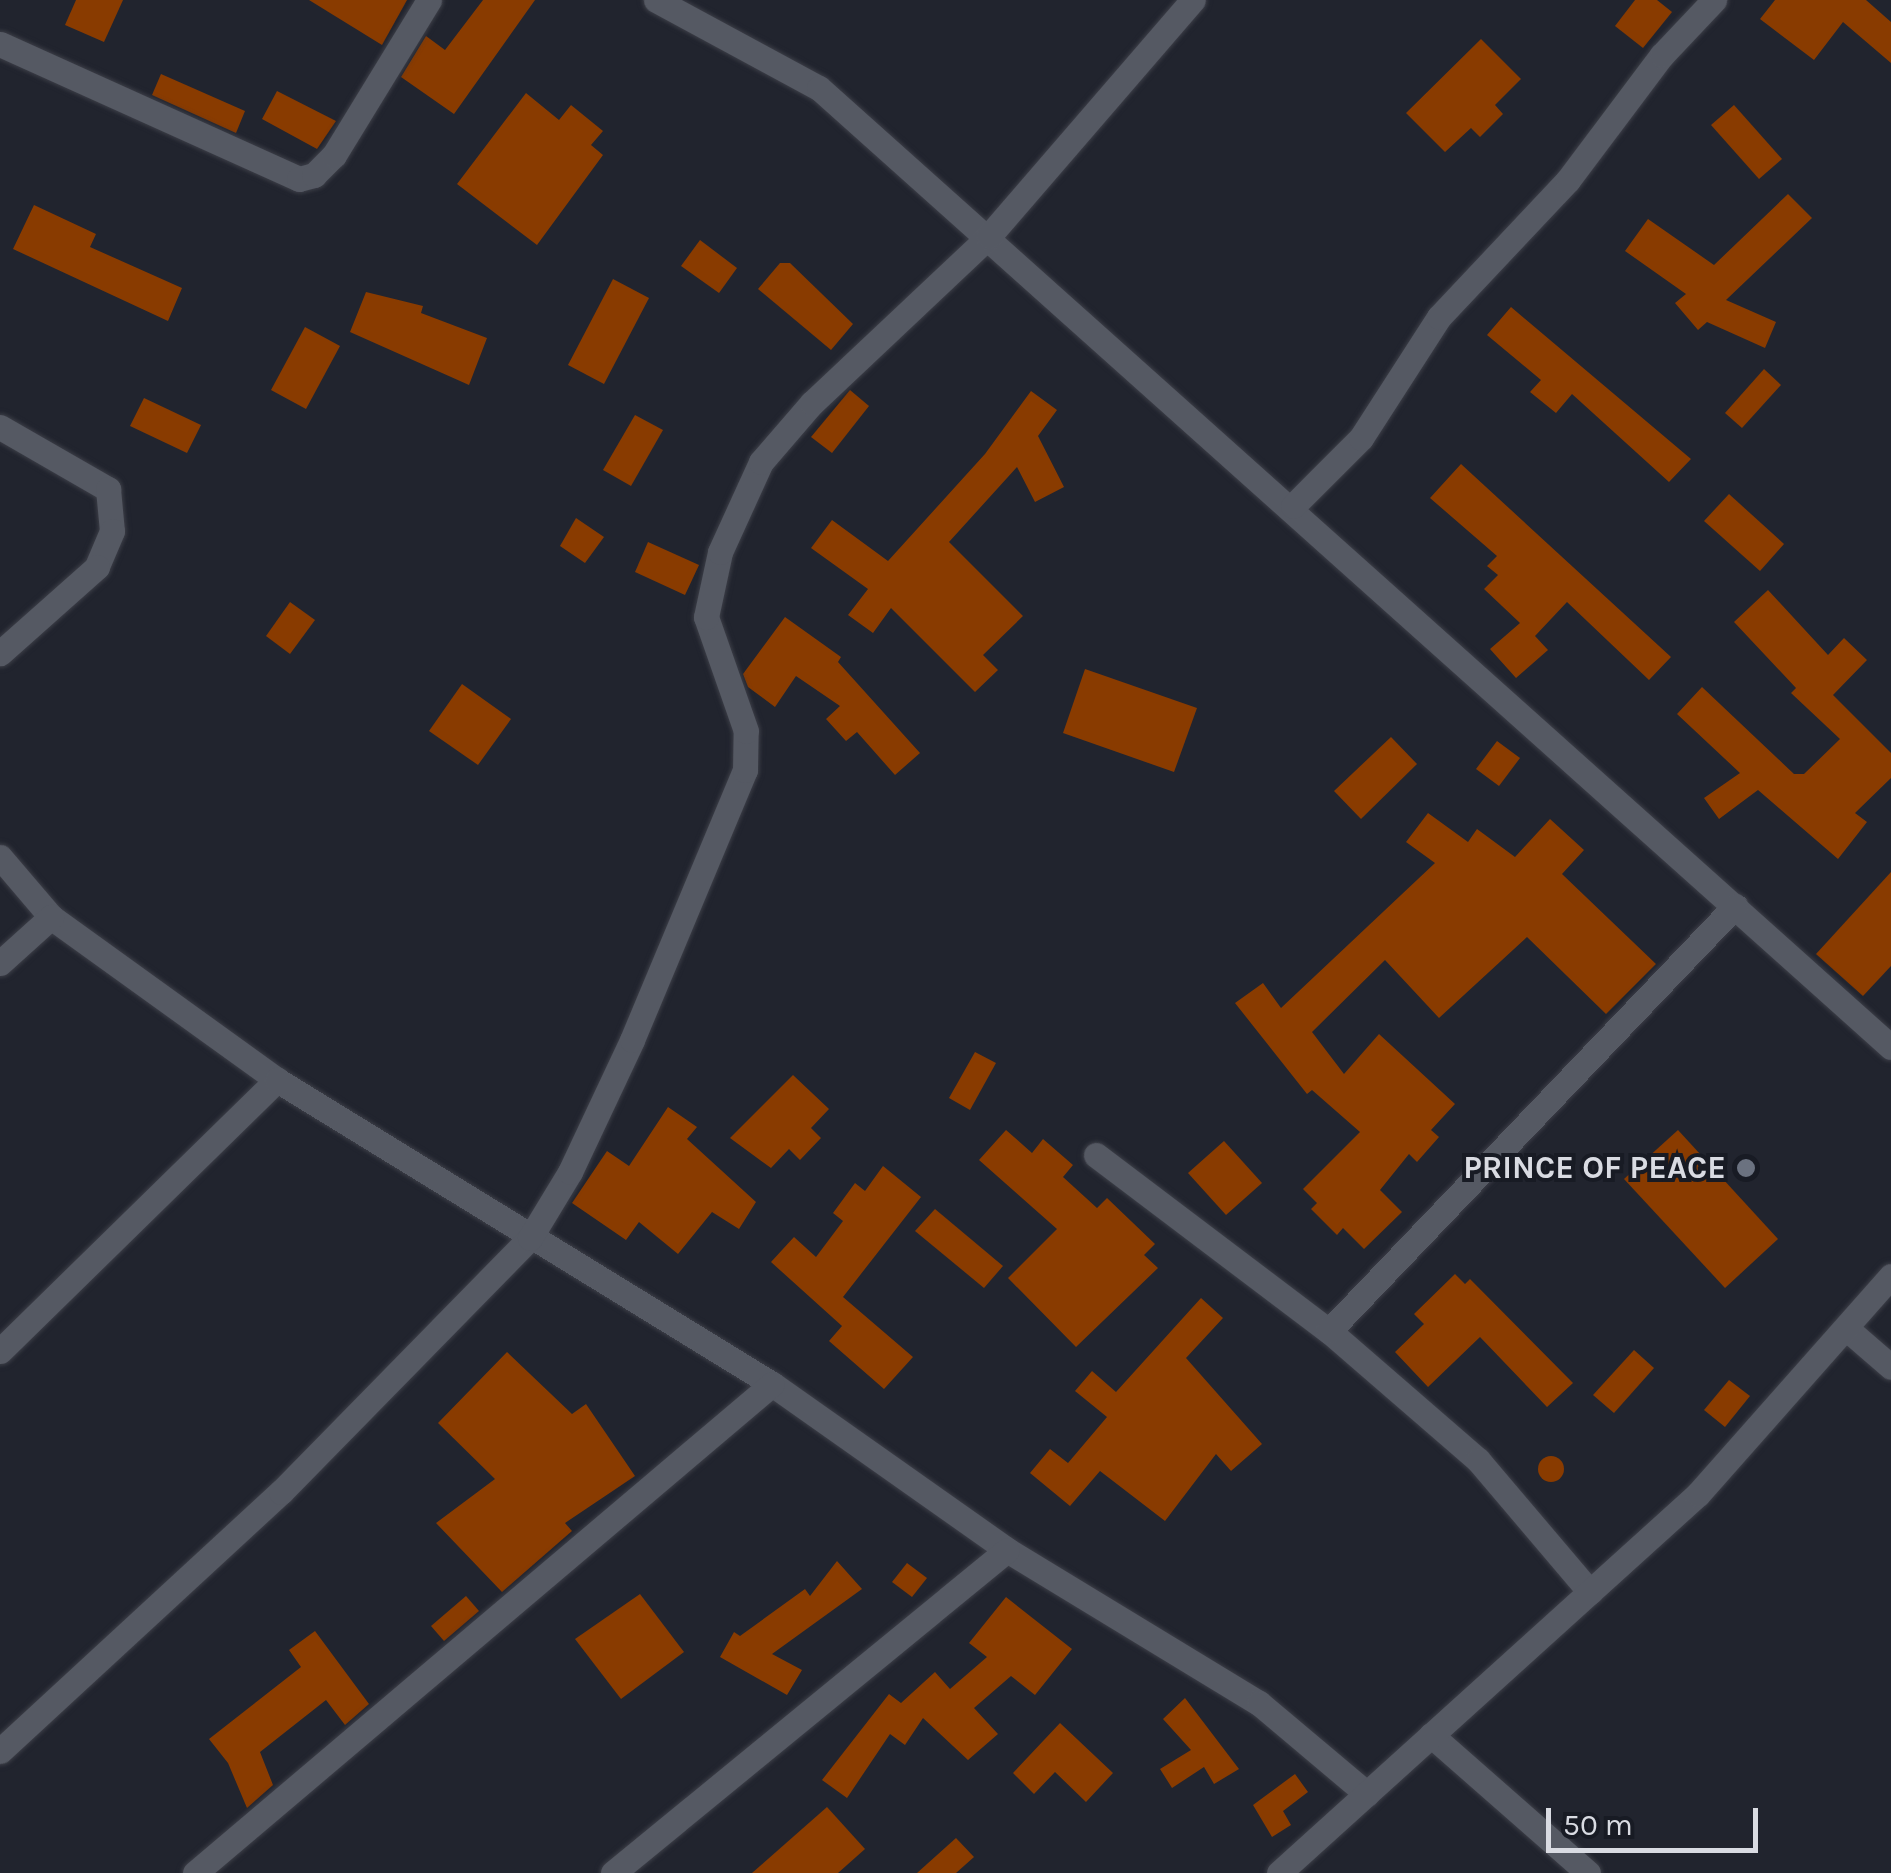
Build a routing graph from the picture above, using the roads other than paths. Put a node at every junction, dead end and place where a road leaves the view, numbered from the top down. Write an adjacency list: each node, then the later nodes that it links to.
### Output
1 (429, 0): 5 (street)
2 (656, 0): 6 (street)
3 (1193, 0): 6 (street)
4 (1714, 0): 8 (street)
5 (0, 44)
6 (989, 236): 8 (street); 17 (street)
7 (0, 427): 9 (street)
8 (1293, 506): 11 (street)
9 (0, 653)
10 (0, 857): 12 (street)
11 (1736, 906): 14 (street); 20 (street)
12 (50, 917): 13 (street); 15 (street)
13 (0, 963)
14 (1891, 1047)
15 (277, 1080): 17 (street); 21 (street)
16 (1096, 1155): 20 (street)
17 (530, 1238): 23 (street); 27 (street)
18 (1891, 1276): 19 (street)
19 (1847, 1329): 22 (street); 25 (street)
20 (1328, 1331): 25 (street)
21 (0, 1351)
22 (1891, 1367)
23 (772, 1384): 24 (street); 29 (street)
24 (1006, 1550): 28 (street); 30 (street)
25 (1590, 1592): 26 (street)
26 (1431, 1735): 28 (street); 32 (street)
27 (0, 1751)
28 (1367, 1794): 31 (street)
29 (195, 1873)
30 (613, 1873)
31 (1279, 1873)
32 (1588, 1873)

